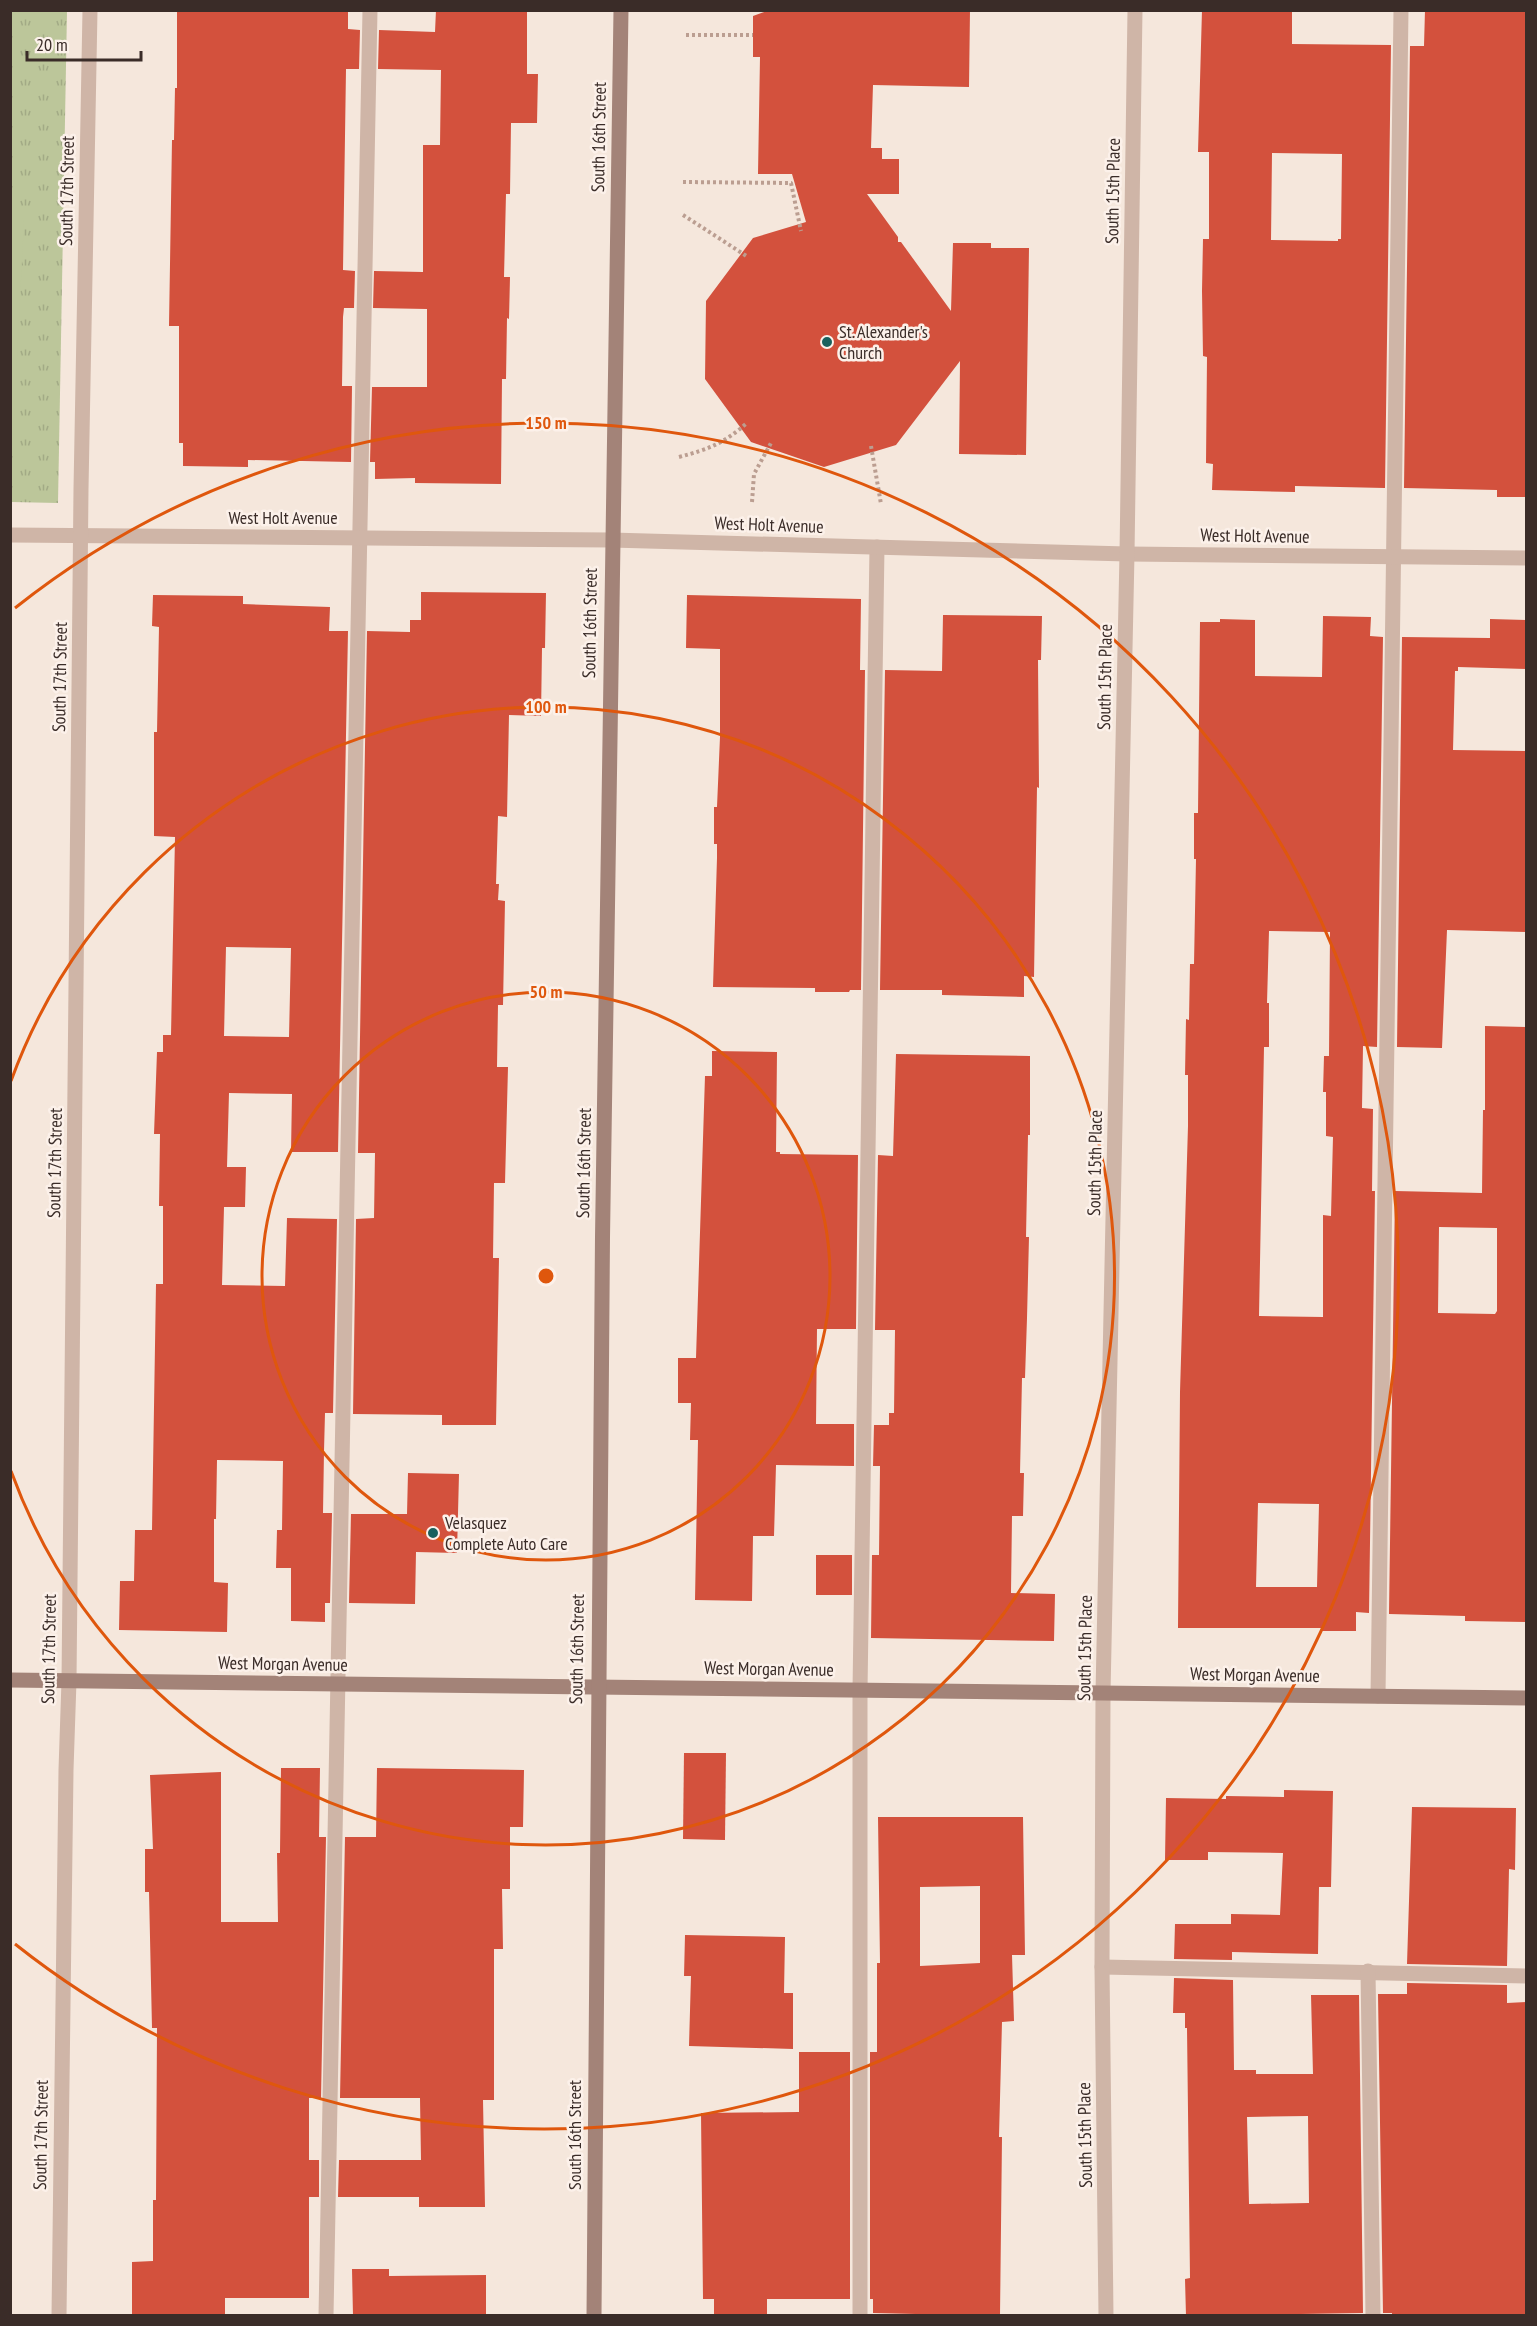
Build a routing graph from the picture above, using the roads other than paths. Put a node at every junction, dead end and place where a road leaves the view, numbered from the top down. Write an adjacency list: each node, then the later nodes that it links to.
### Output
1 (90, 10): 7 (street, South 17th Street)
2 (370, 10): 8 (street)
3 (621, 10): 9 (street, South 16th Street)
4 (1136, 10): 11 (street, South 15th Place)
5 (1401, 10): 12 (street)
6 (10, 536): 7 (street, West Holt Avenue)
7 (81, 537): 8 (street, West Holt Avenue); 15 (street, South 17th Street)
8 (358, 538): 9 (street, West Holt Avenue); 16 (street)
9 (611, 540): 10 (street, West Holt Avenue); 17 (street, South 16th Street)
10 (877, 547): 11 (street, West Holt Avenue); 18 (street)
11 (1127, 554): 12 (street, West Holt Avenue); 19 (street, South 15th Place)
12 (1392, 557): 13 (street, West Holt Avenue); 20 (street)
13 (1527, 558)
14 (10, 1680): 15 (street, West Morgan Avenue)
15 (69, 1681): 16 (street, West Morgan Avenue); 25 (street, South 17th Street)
16 (339, 1684): 17 (street, West Morgan Avenue); 26 (street)
17 (596, 1686): 18 (street, West Morgan Avenue); 27 (street, South 16th Street)
18 (860, 1690): 19 (street, West Morgan Avenue); 28 (street)
19 (1103, 1693): 20 (street, West Morgan Avenue); 22 (street, South 15th Place)
20 (1378, 1696): 21 (street, West Morgan Avenue)
21 (1527, 1698)
22 (1102, 1967): 23 (street); 29 (street, South 15th Place)
23 (1368, 1971): 24 (street); 30 (street)
24 (1527, 1976)
25 (58, 2316)
26 (326, 2316)
27 (594, 2316)
28 (860, 2316)
29 (1106, 2316)
30 (1373, 2316)

